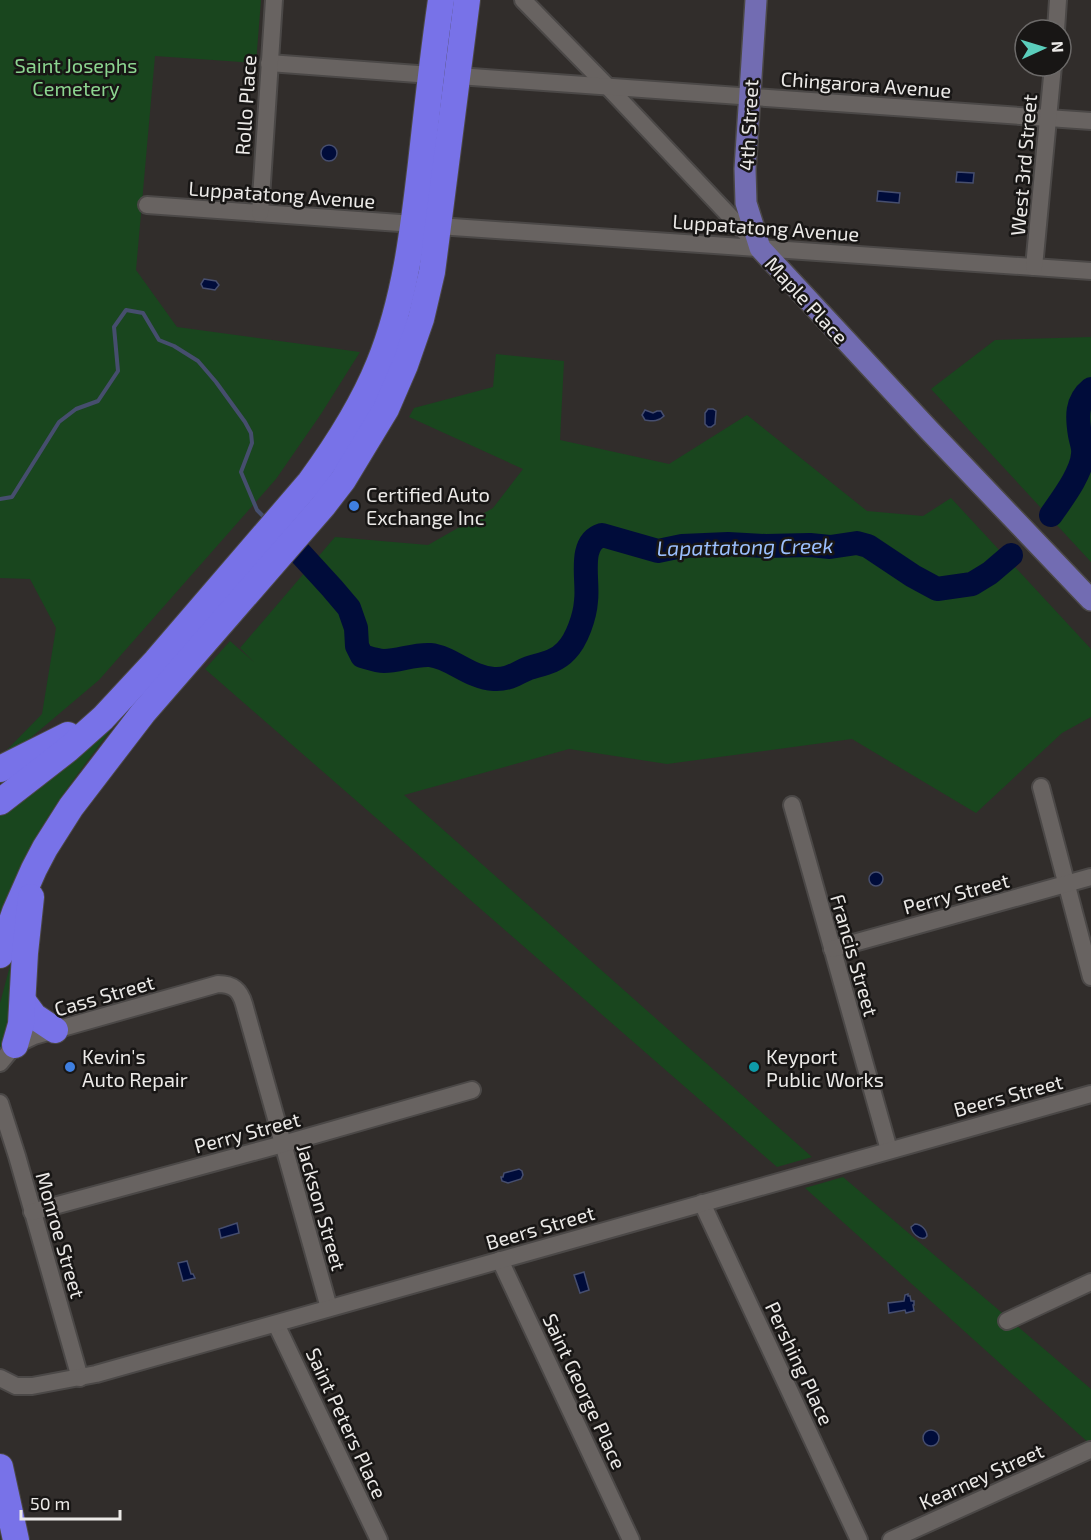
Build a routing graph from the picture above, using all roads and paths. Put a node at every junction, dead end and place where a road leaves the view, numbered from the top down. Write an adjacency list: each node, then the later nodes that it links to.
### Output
1 (274, 0): 8 (street, Rollo Place)
2 (441, 0): 9 (highway)
3 (467, 0): 10 (highway)
4 (523, 0): 12 (street, Maple Place)
5 (756, 0): 13 (main road, 4th Street)
6 (1058, 0): 7 (street)
7 (1057, 18)
8 (269, 63): 9 (street); 17 (street, Rollo Place)
9 (431, 75): 18 (highway)
10 (458, 76): 12 (street, Chingarora Avenue); 18 (highway)
11 (1052, 78): 14 (street, West 3rd Street)
12 (608, 87): 13 (street, Chingarora Avenue); 19 (street, Maple Place)
13 (749, 97): 14 (street, Chingarora Avenue); 19 (main road, 4th Street)
14 (1049, 118): 15 (street, Chingarora Avenue); 20 (street, West 3rd Street)
15 (1091, 121)
16 (147, 205): 17 (street, Luppatatong Avenue)
17 (260, 213): 18 (street, Luppatatong Avenue)
18 (426, 225): 19 (street, Luppatatong Avenue); 23 (highway); 28 (highway)
19 (760, 248): 20 (street, Luppatatong Avenue); 22 (main road, Maple Place)
20 (1034, 267): 21 (street, Luppatatong Avenue)
21 (1091, 271)
22 (1091, 600)
23 (104, 718): 24 (highway); 26 (highway)
24 (0, 769)
25 (1041, 787): 30 (street)
26 (0, 802)
27 (792, 805): 31 (street, Francis Street)
28 (34, 869): 32 (highway); 35 (highway)
29 (1091, 877): 30 (street, Perry Street)
30 (1066, 884): 31 (street, Perry Street); 33 (street)
31 (832, 949): 42 (street, Francis Street)
32 (0, 955)
33 (1091, 977)
34 (228, 984): 36 (street, Cass Street); 41 (street, Jackson Street)
35 (23, 1001): 36 (highway); 37 (highway)
36 (56, 1030): 37 (street, Cass Street)
37 (7, 1054)
38 (472, 1090): 41 (street, Perry Street)
39 (1091, 1094): 42 (street, Beers Street)
40 (0, 1103): 44 (street, Monroe Street)
41 (283, 1144): 44 (street, Perry Street); 47 (street, Jackson Street)
42 (888, 1150): 43 (street, Beers Street)
43 (702, 1203): 45 (street, Beers Street); 57 (street, Pershing Place)
44 (32, 1212): 51 (street, Monroe Street)
45 (500, 1260): 47 (street, Beers Street); 56 (street, Saint George Place)
46 (1091, 1282): 48 (street)
47 (329, 1308): 49 (street, Beers Street)
48 (1007, 1321)
49 (276, 1324): 51 (street, Beers Street); 55 (street, Saint Peters Place)
50 (0, 1378): 51 (street, Beers Street)
51 (80, 1378)
52 (1089, 1450): 58 (street, Kearney Street)
53 (0, 1467): 54 (highway)
54 (16, 1540)
55 (379, 1540)
56 (631, 1540)
57 (860, 1540)
58 (891, 1540)

